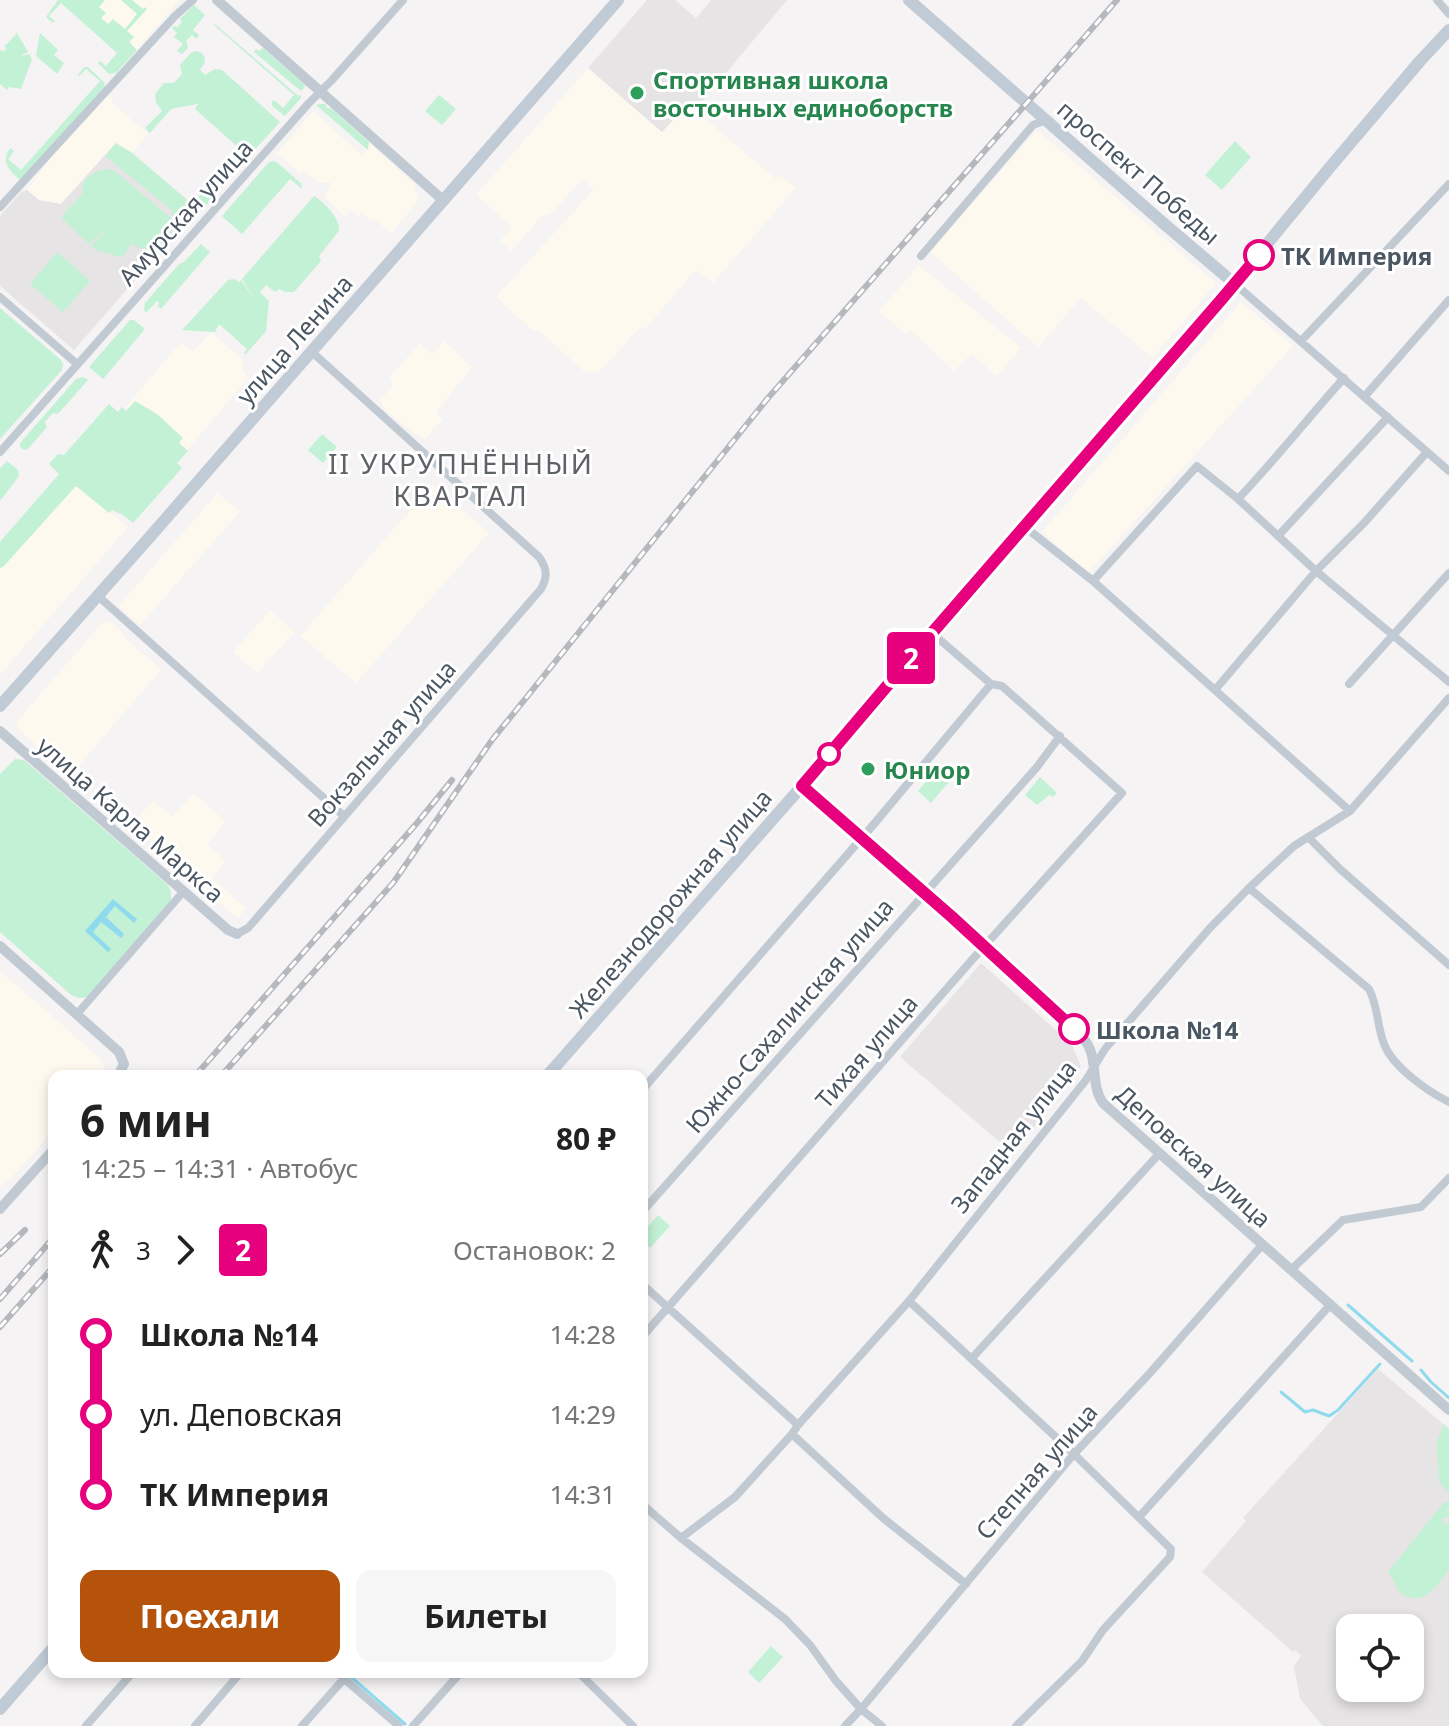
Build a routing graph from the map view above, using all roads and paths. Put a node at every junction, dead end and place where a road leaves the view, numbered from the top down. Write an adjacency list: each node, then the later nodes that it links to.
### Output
1 (193, 0): 13 (street)
2 (217, 0): 9 (street)
3 (403, 0): 9 (street, Амурская улица)
4 (618, 0): 12 (main road, улица Ленина)
5 (909, 0): 10 (main road, проспект Победы)
6 (1437, 0): 7 (street)
7 (1449, 14)
8 (1449, 30): 15 (main road, Железнодорожная улица)
9 (320, 92): 12 (street); 20 (street, Амурская улица)
10 (1046, 120): 14 (street); 15 (main road, проспект Победы)
11 (1449, 184): 18 (street)
12 (444, 201): 19 (main road, улица Ленина)
13 (0, 207)
14 (921, 256)
15 (1235, 284): 18 (street, проспект Победы); 28 (main road, Железнодорожная улица)
16 (0, 297): 20 (street)
17 (1449, 300): 22 (street)
18 (1301, 341): 21 (street, проспект Победы)
19 (312, 352): 33 (main road, улица Ленина); 46 (street, Вокзальная улица)
20 (77, 364): 24 (street, Амурская улица)
21 (1344, 378): 22 (street, проспект Победы); 27 (street)
22 (1365, 396): 23 (street, проспект Победы)
23 (1388, 417): 25 (street, проспект Победы); 29 (street)
24 (0, 452)
25 (1427, 452): 26 (street, проспект Победы); 30 (street)
26 (1449, 471)
27 (1238, 499): 29 (street); 32 (street)
28 (1025, 527): 32 (street); 34 (main road, Железнодорожная улица)
29 (1278, 536): 30 (street)
30 (1316, 571): 35 (street); 39 (street)
31 (1449, 573): 35 (street)
32 (1093, 581): 39 (street)
33 (98, 596): 41 (main road, улица Ленина); 46 (street)
34 (932, 633): 37 (street); 44 (main road, Железнодорожная улица)
35 (1395, 635): 36 (street); 38 (street)
36 (1449, 682)
37 (991, 684): 43 (street); 48 (street)
38 (1349, 684)
39 (1215, 690): 45 (street)
40 (1449, 698): 45 (street, Западная улица)
41 (0, 706)
42 (0, 731): 50 (street, улица Карла Маркса)
43 (1060, 736): 51 (street, Южно-Сахалинская улица); 54 (street, Тихая улица)
44 (802, 786): 48 (street, Деповская улица); 59 (main road, Железнодорожная улица)
45 (1350, 811): 47 (street, Западная улица)
46 (344, 816): 52 (street, Вокзальная улица)
47 (1308, 837): 49 (street, Западная улица); 55 (street)
48 (862, 838): 51 (street, Деповская улица); 60 (street)
49 (1249, 888): 57 (street, Западная улица); 61 (street)
50 (183, 892): 52 (street, улица Карла Маркса); 56 (street)
51 (924, 892): 54 (street, Деповская улица); 65 (street, Южно-Сахалинская улица)
52 (237, 934)
53 (0, 946): 56 (street)
54 (984, 947): 57 (street, Деповская улица); 72 (street, Тихая улица)
55 (1449, 965)
56 (77, 1014): 58 (street)
57 (1095, 1065): 62 (street, Деповская улица); 70 (street, Западная улица)
58 (121, 1070)
59 (552, 1070)
60 (648, 1083)
61 (1449, 1102)
62 (1159, 1154): 67 (street, Деповская улица); 74 (street)
63 (48, 1156): 66 (street)
64 (1449, 1178): 68 (street)
65 (648, 1205)
66 (0, 1209)
67 (1262, 1245): 68 (street, Деповская улица); 78 (street, Степная улица)
68 (1291, 1270): 71 (street, Деповская улица)
69 (648, 1290): 72 (street)
70 (909, 1301): 74 (street); 76 (street, Западная улица)
71 (1331, 1304): 75 (street, Деповская улица); 80 (street)
72 (668, 1309): 73 (street, Тихая улица); 76 (street)
73 (648, 1331)
74 (972, 1358): 78 (street)
75 (1449, 1410)
76 (798, 1425): 77 (street, Западная улица)
77 (792, 1434): 81 (street, Западная улица); 82 (street)
78 (1074, 1454): 80 (street); 82 (street, Степная улица)
79 (648, 1509): 81 (street)
80 (1140, 1516): 100 (street)
81 (681, 1538): 91 (street)
82 (966, 1584): 91 (street, Степная улица)
83 (48, 1654): 90 (main road)
84 (128, 1678): 92 (street)
85 (236, 1678): 93 (street)
86 (340, 1678): 94 (street)
87 (347, 1678): 95 (street)
88 (456, 1678): 96 (street)
89 (584, 1678): 97 (street)
90 (0, 1709)
91 (861, 1709): 98 (street, Степная улица); 99 (street)
92 (86, 1726)
93 (195, 1726)
94 (302, 1726)
95 (399, 1726)
96 (413, 1726)
97 (633, 1726)
98 (845, 1726)
99 (882, 1726)
100 (1016, 1726)

